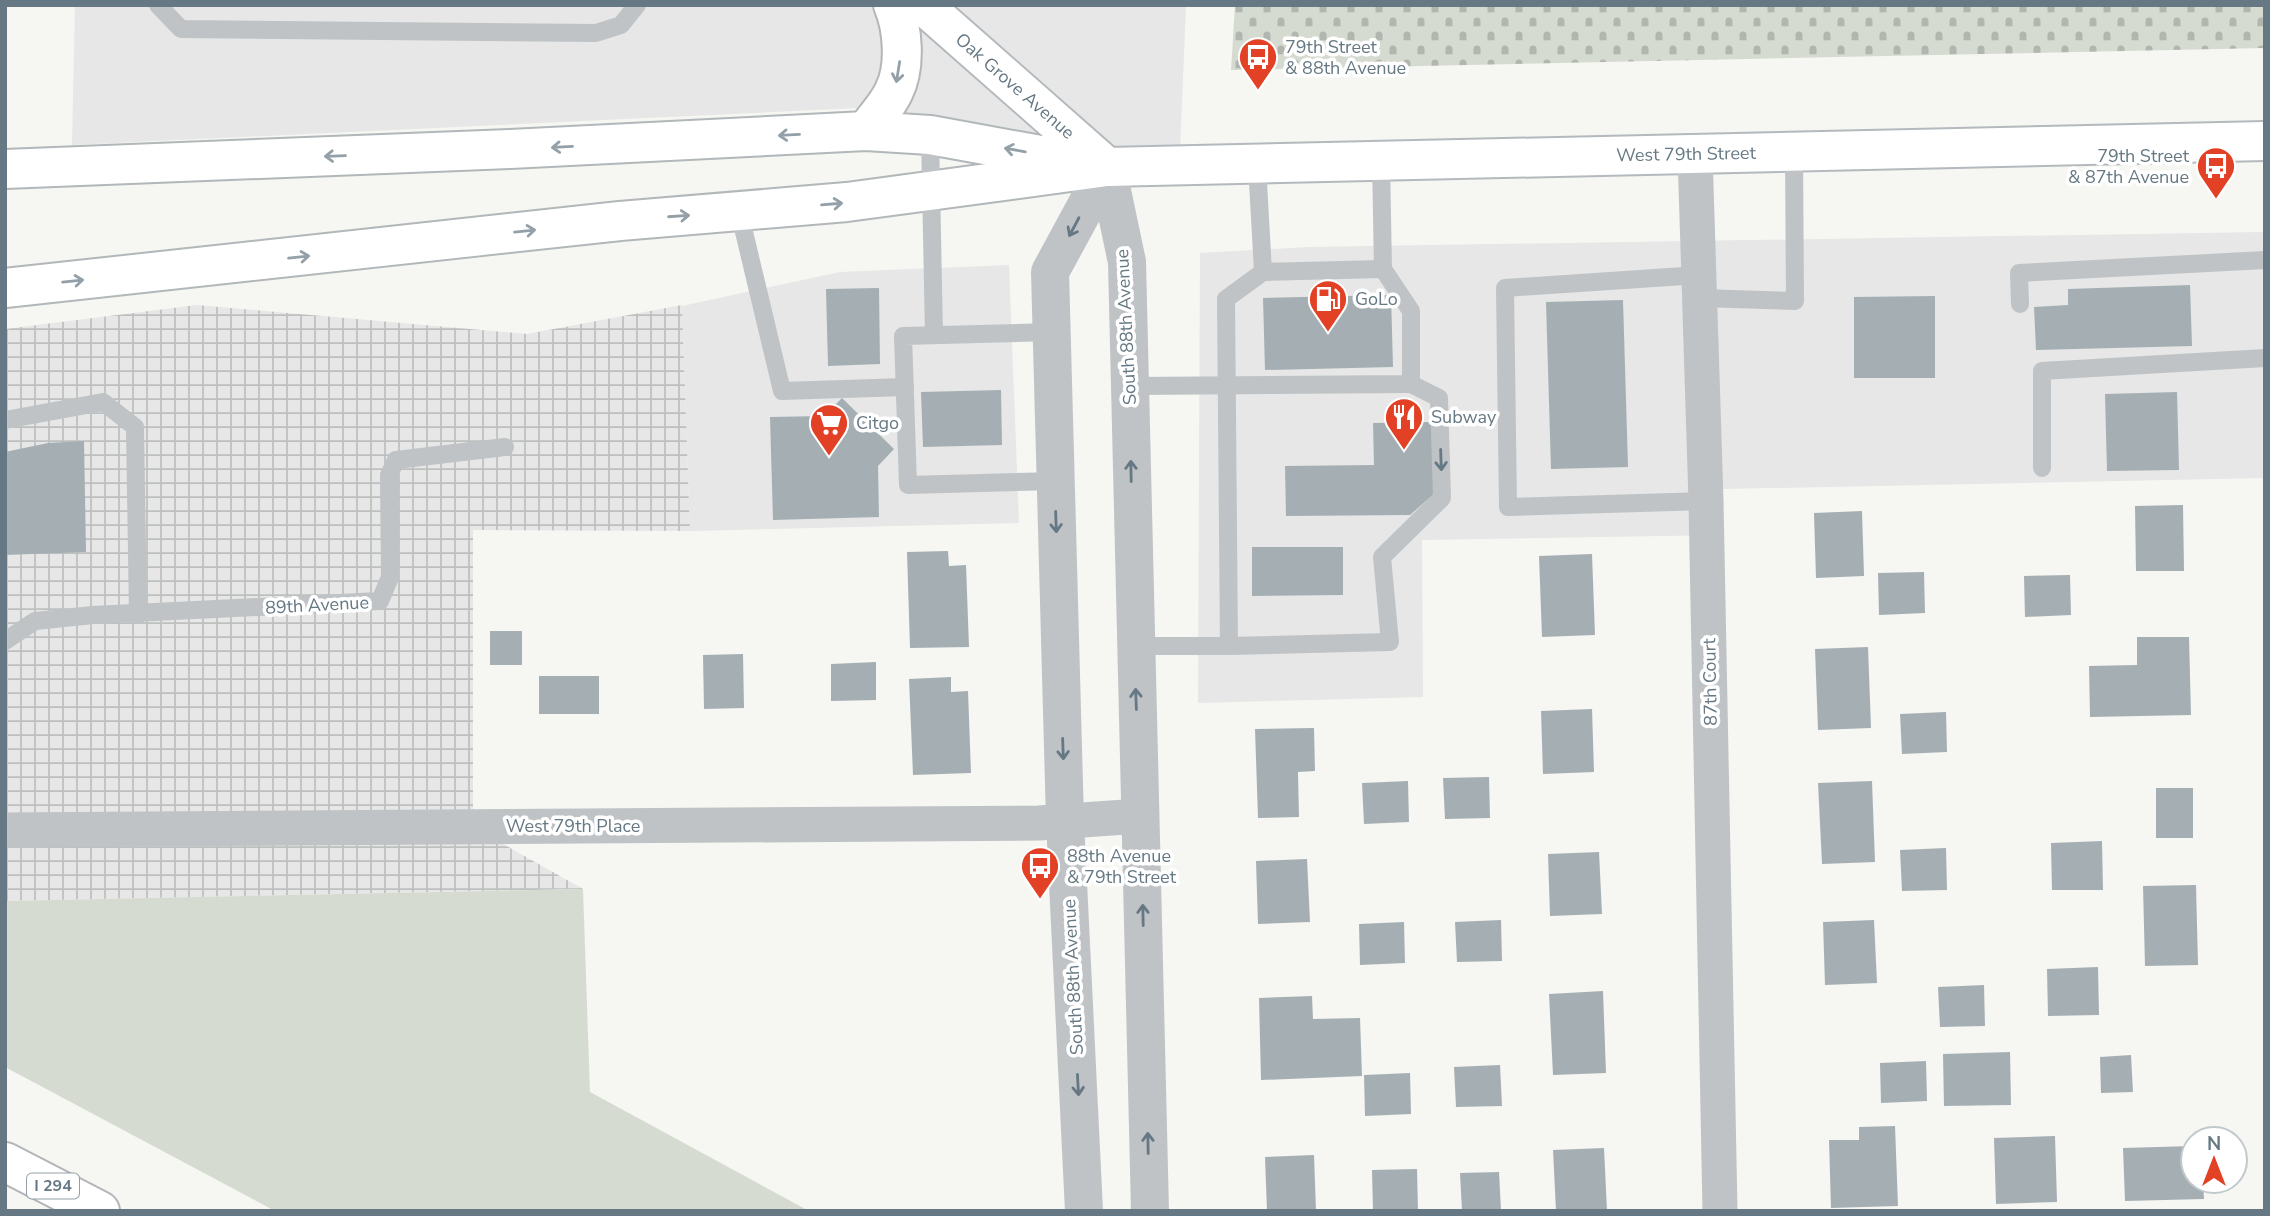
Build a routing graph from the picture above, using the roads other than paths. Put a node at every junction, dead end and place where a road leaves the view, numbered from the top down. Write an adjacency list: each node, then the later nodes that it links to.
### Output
1 (158, 5): 2 (lane)
2 (638, 5)
3 (893, 5): 5 (main road, one-way to 5)
4 (923, 5): 12 (main road, Oak Grove Avenue)
5 (866, 131): 6 (main road); 13 (main road, one-way to 13)
6 (930, 135): 12 (main road, one-way to 6); 14 (lane)
7 (2265, 141): 8 (main road, West 79th Street)
8 (1794, 151): 9 (main road, West 79th Street); 19 (lane)
9 (1695, 154): 10 (main road, West 79th Street); 19 (street, 87th Court)
10 (1381, 161): 11 (main road, West 79th Street); 17 (lane)
11 (1257, 164): 12 (main road, West 79th Street); 18 (lane)
12 (1107, 167): 14 (main road); 22 (street, South 88th Avenue, one-way to 22); 26 (street, South 88th Avenue)
13 (5, 169)
14 (930, 191): 15 (main road, one-way to 14); 23 (lane)
15 (739, 211): 20 (main road, one-way to 15); 28 (lane)
16 (2265, 260): 21 (lane)
17 (1383, 269): 18 (lane); 25 (lane)
18 (1263, 272): 27 (lane)
19 (1699, 286): 33 (street, 87th Court); 33 (lane)
20 (5, 288)
21 (2021, 304)
22 (1052, 332): 23 (lane); 32 (street, South 88th Avenue)
23 (934, 335): 28 (lane)
24 (2265, 358): 31 (lane)
25 (1411, 384): 27 (lane); 37 (lane, one-way to 37)
26 (1130, 386): 27 (lane); 36 (street, South 88th Avenue, one-way to 26)
27 (1227, 386): 37 (lane)
28 (905, 387): 32 (lane)
29 (5, 420): 34 (lane)
30 (505, 447): 34 (lane, 89th Avenue)
31 (2042, 468)
32 (1055, 481): 39 (street, South 88th Avenue, one-way to 39)
33 (1706, 502): 45 (street, 87th Court)
34 (138, 614): 35 (lane, 89th Avenue)
35 (5, 641)
36 (1134, 646): 37 (lane); 38 (street, South 88th Avenue, one-way to 36)
37 (1229, 646)
38 (1140, 816): 39 (street, West 79th Place); 44 (street, South 88th Avenue, one-way to 38)
39 (1065, 821): 40 (street, West 79th Place); 43 (street, South 88th Avenue, one-way to 43)
40 (5, 830)
41 (5, 1162): 42 (main road, I 294)
42 (100, 1211)
43 (1084, 1211)
44 (1150, 1211)
45 (1720, 1211)

